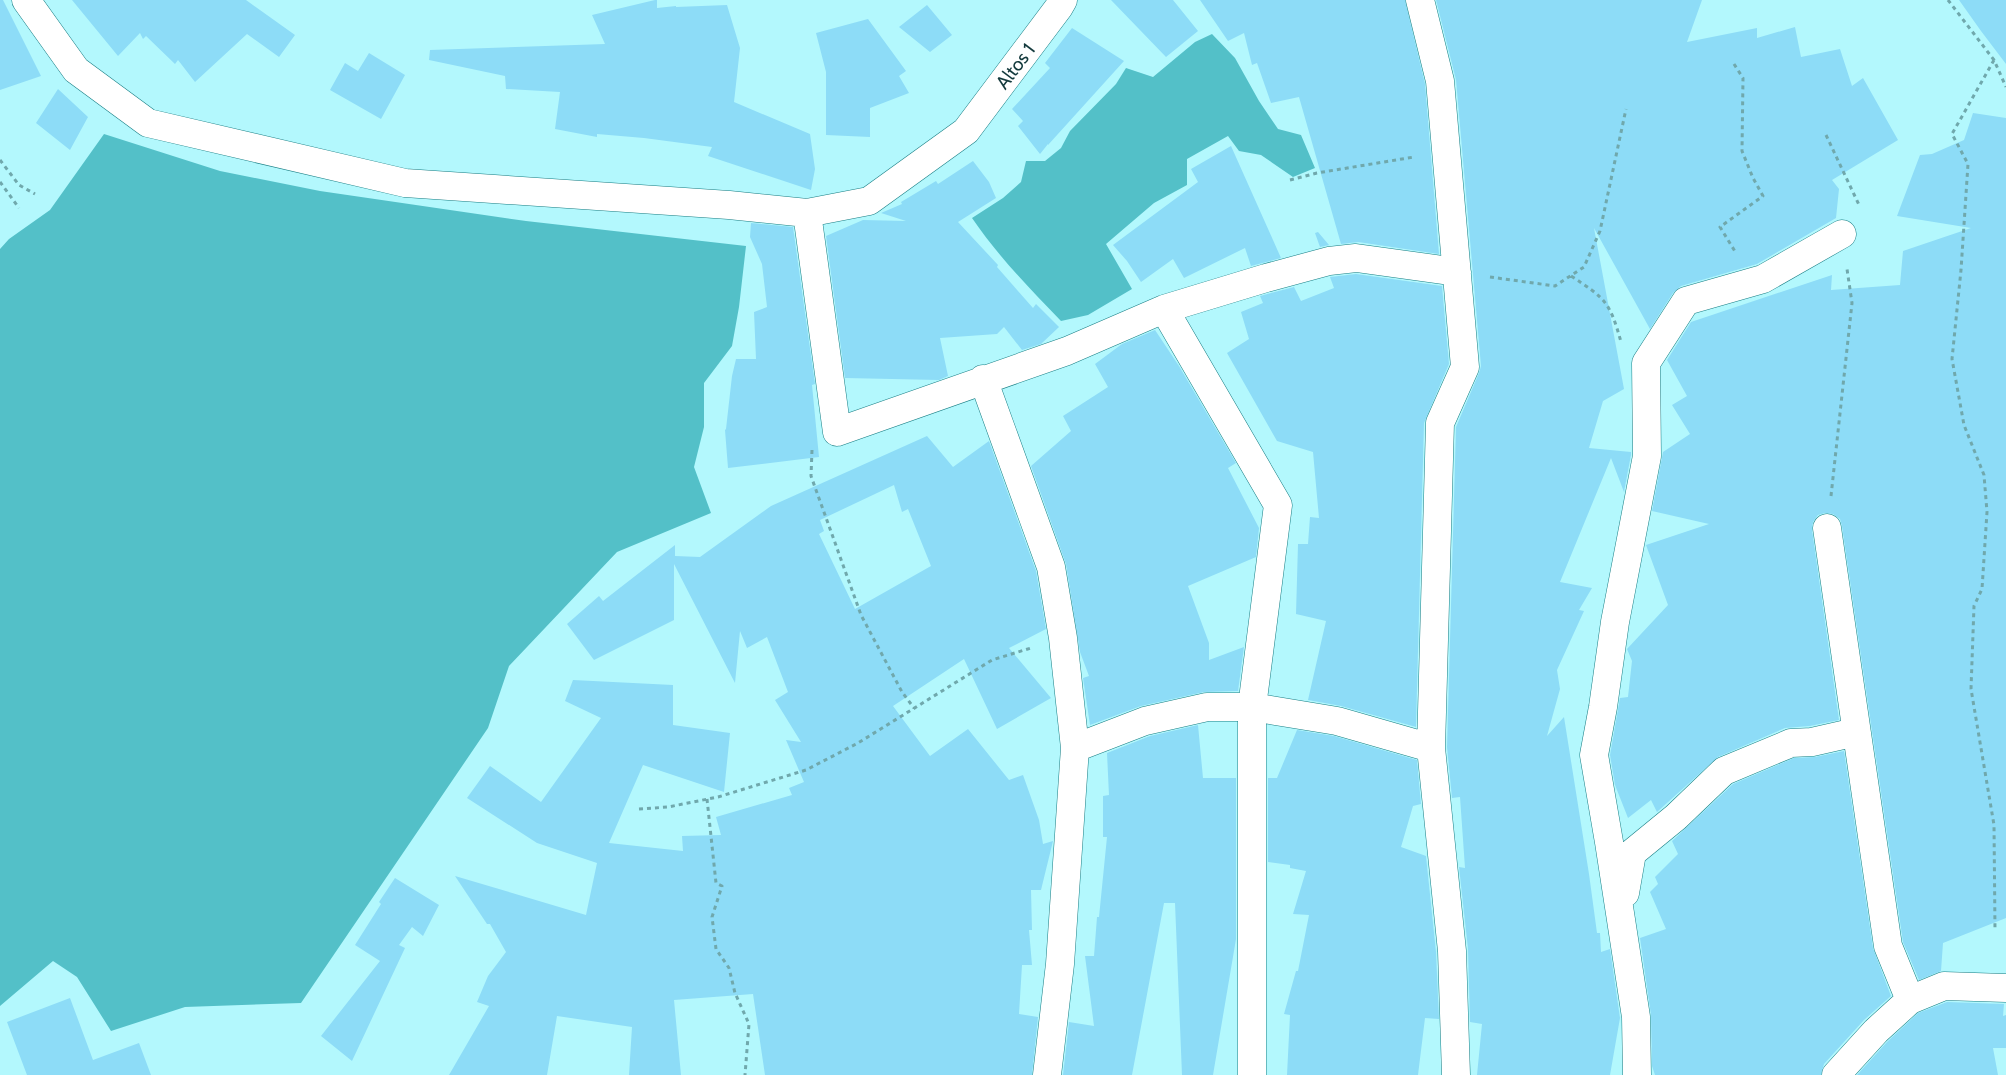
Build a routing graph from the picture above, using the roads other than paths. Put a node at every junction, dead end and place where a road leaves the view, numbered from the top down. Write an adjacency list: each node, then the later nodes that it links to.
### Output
1 (26, 0): 4 (street, Altos 1)
2 (1063, 0): 4 (street, Altos 1)
3 (1420, 0): 6 (street)
4 (808, 213): 8 (street)
5 (1842, 237): 14 (street)
6 (1457, 272): 7 (street); 13 (street)
7 (1164, 309): 8 (street); 10 (street)
8 (983, 379): 12 (street)
9 (1827, 528): 11 (street)
10 (1252, 707): 12 (street); 13 (street); 18 (street)
11 (1856, 732): 14 (street); 16 (street)
12 (1075, 748): 17 (street)
13 (1431, 748): 19 (street)
14 (1621, 917): 20 (street)
15 (2006, 988): 16 (street)
16 (1910, 1000): 21 (street)
17 (1047, 1075)
18 (1252, 1075)
19 (1456, 1075)
20 (1636, 1075)
21 (1836, 1075)

